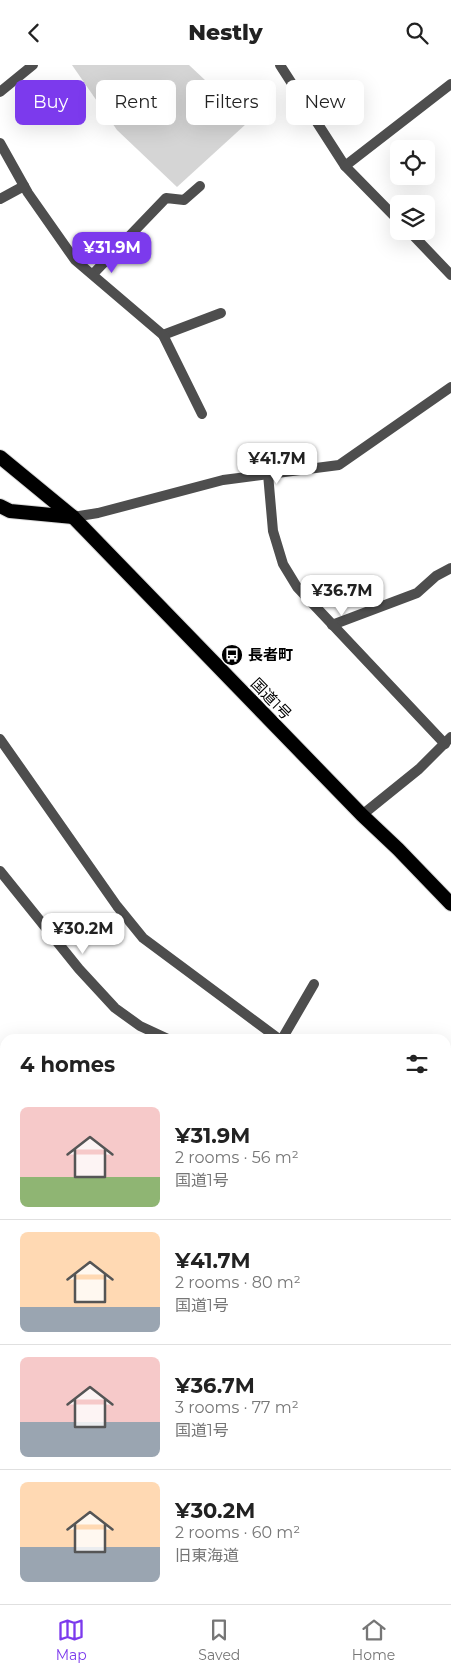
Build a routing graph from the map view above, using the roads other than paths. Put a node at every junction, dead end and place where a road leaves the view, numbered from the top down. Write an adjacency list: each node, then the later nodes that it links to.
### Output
1 (33, 65): 4 (street)
2 (280, 65): 6 (street)
3 (451, 84): 6 (street)
4 (0, 92)
5 (0, 143): 7 (street)
6 (346, 166): 10 (street)
7 (24, 186): 9 (street); 12 (street)
8 (200, 186): 12 (street)
9 (0, 199)
10 (390, 212)
11 (418, 240): 13 (street)
12 (93, 274): 15 (street)
13 (451, 275)
14 (220, 313): 15 (street)
15 (163, 335): 17 (street)
16 (451, 387): 19 (street)
17 (202, 414)
18 (0, 457): 21 (highway, 国道1号)
19 (268, 474): 21 (street); 23 (street)
20 (0, 507): 21 (highway)
21 (73, 517): 26 (highway, 国道1号)
22 (451, 568): 23 (street)
23 (332, 625): 25 (street)
24 (0, 739): 31 (street)
25 (448, 741): 26 (street)
26 (362, 815): 28 (highway, 国道1号)
27 (0, 871): 30 (street)
28 (451, 904)
29 (314, 984): 32 (street)
30 (157, 1034)
31 (274, 1034)
32 (284, 1034)

